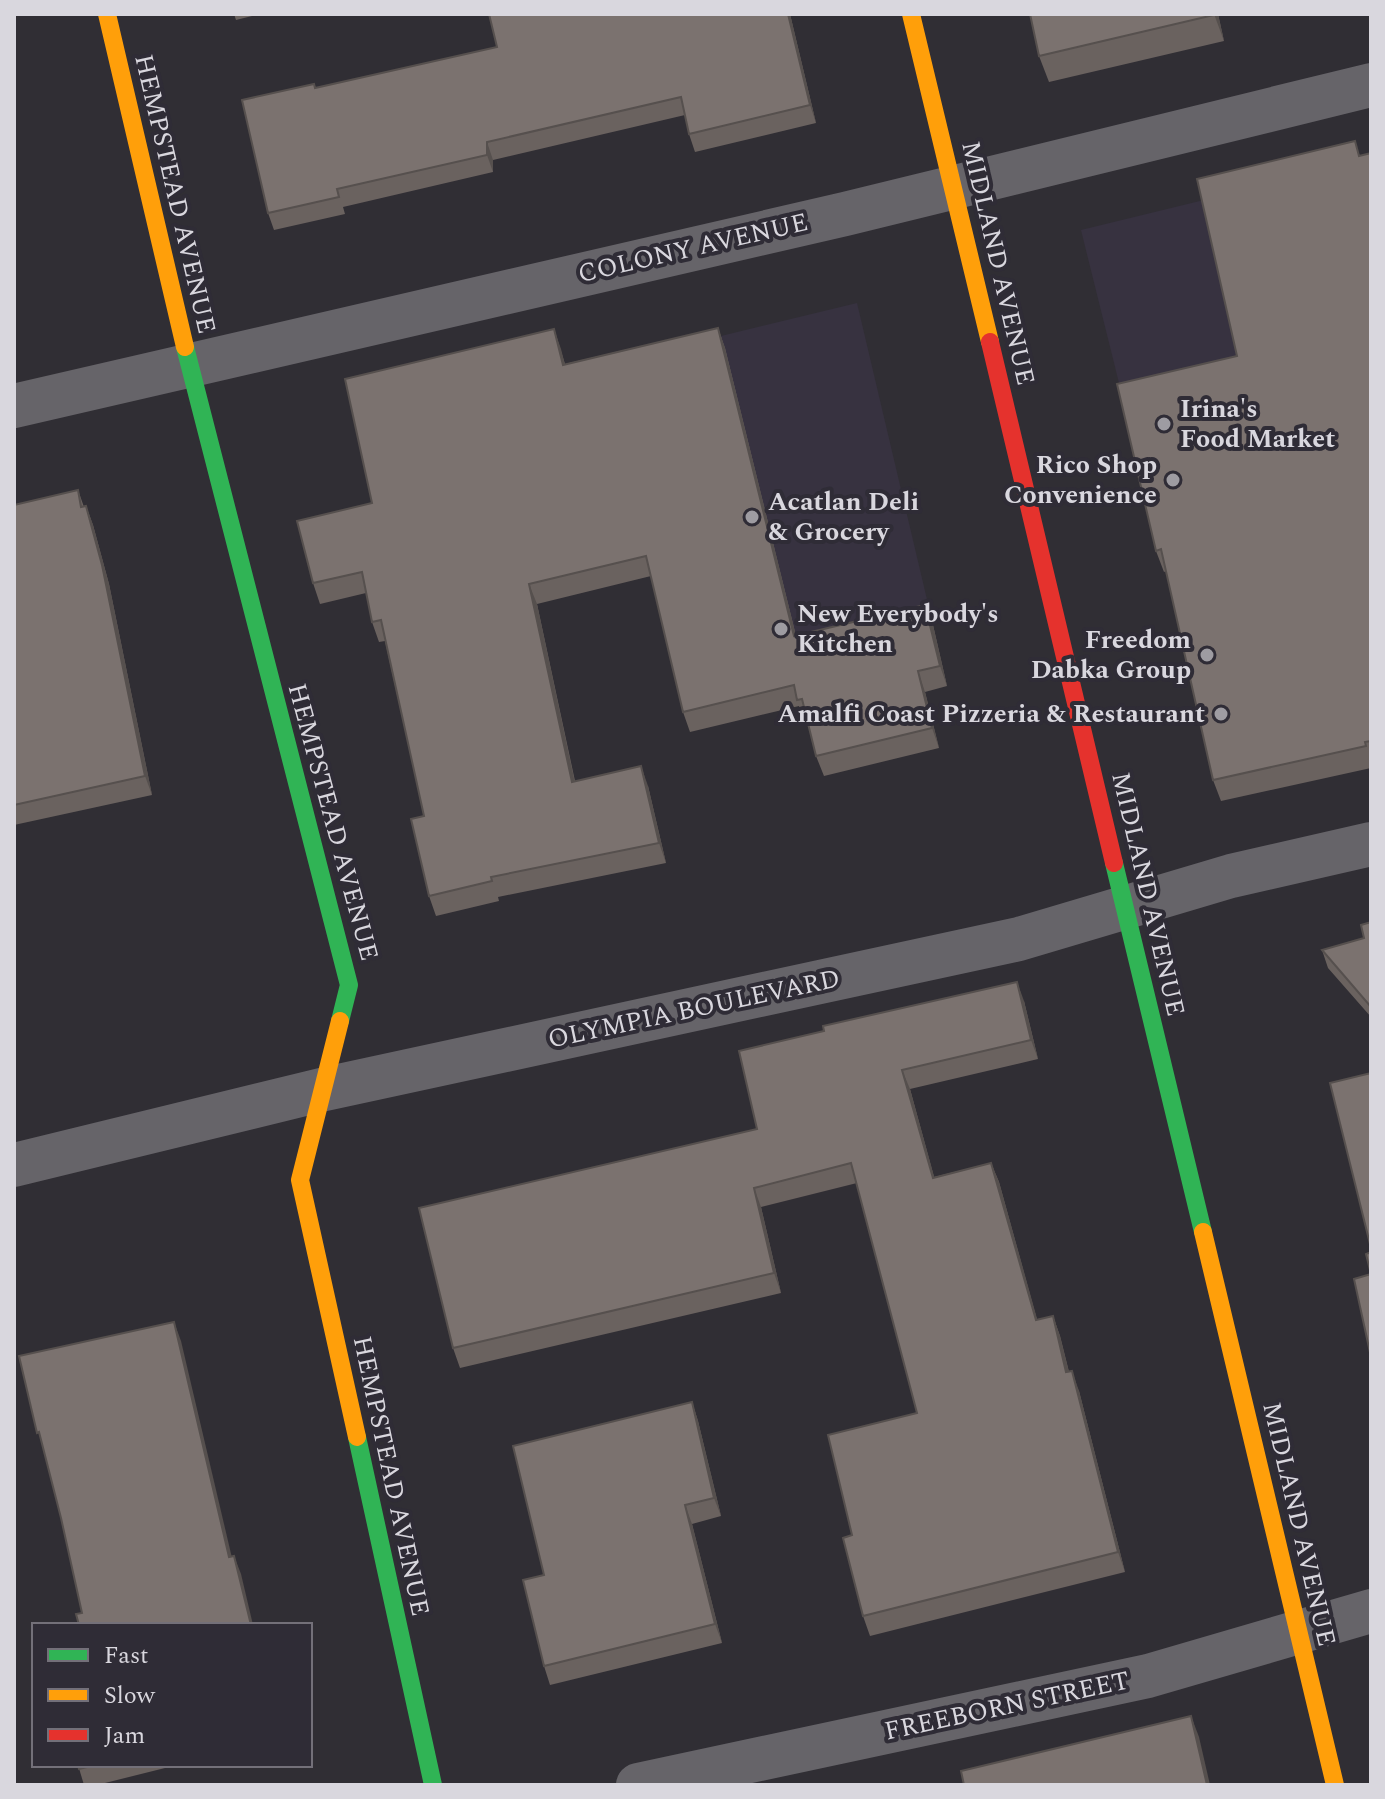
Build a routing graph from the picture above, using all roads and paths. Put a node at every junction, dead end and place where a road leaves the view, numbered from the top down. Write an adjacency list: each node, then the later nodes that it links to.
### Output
1 (107, 14): 5 (street, HEMPSTEAD AVENUE)
2 (911, 14): 4 (street, MIDLAND AVENUE)
3 (1371, 85): 4 (street, COLONY AVENUE)
4 (954, 188): 5 (street, COLONY AVENUE); 8 (street, MIDLAND AVENUE)
5 (189, 365): 6 (street, COLONY AVENUE); 9 (street, HEMPSTEAD AVENUE)
6 (14, 406)
7 (1371, 844): 8 (street, OLYMPIA BOULEVARD)
8 (1124, 907): 9 (street, OLYMPIA BOULEVARD); 12 (street, MIDLAND AVENUE)
9 (325, 1089): 10 (street, OLYMPIA BOULEVARD); 13 (street, HEMPSTEAD AVENUE)
10 (14, 1165)
11 (1371, 1611): 12 (street, FREEBORN STREET)
12 (1298, 1633): 14 (street, FREEBORN STREET); 15 (street, MIDLAND AVENUE)
13 (433, 1785)
14 (638, 1785)
15 (1335, 1785)

